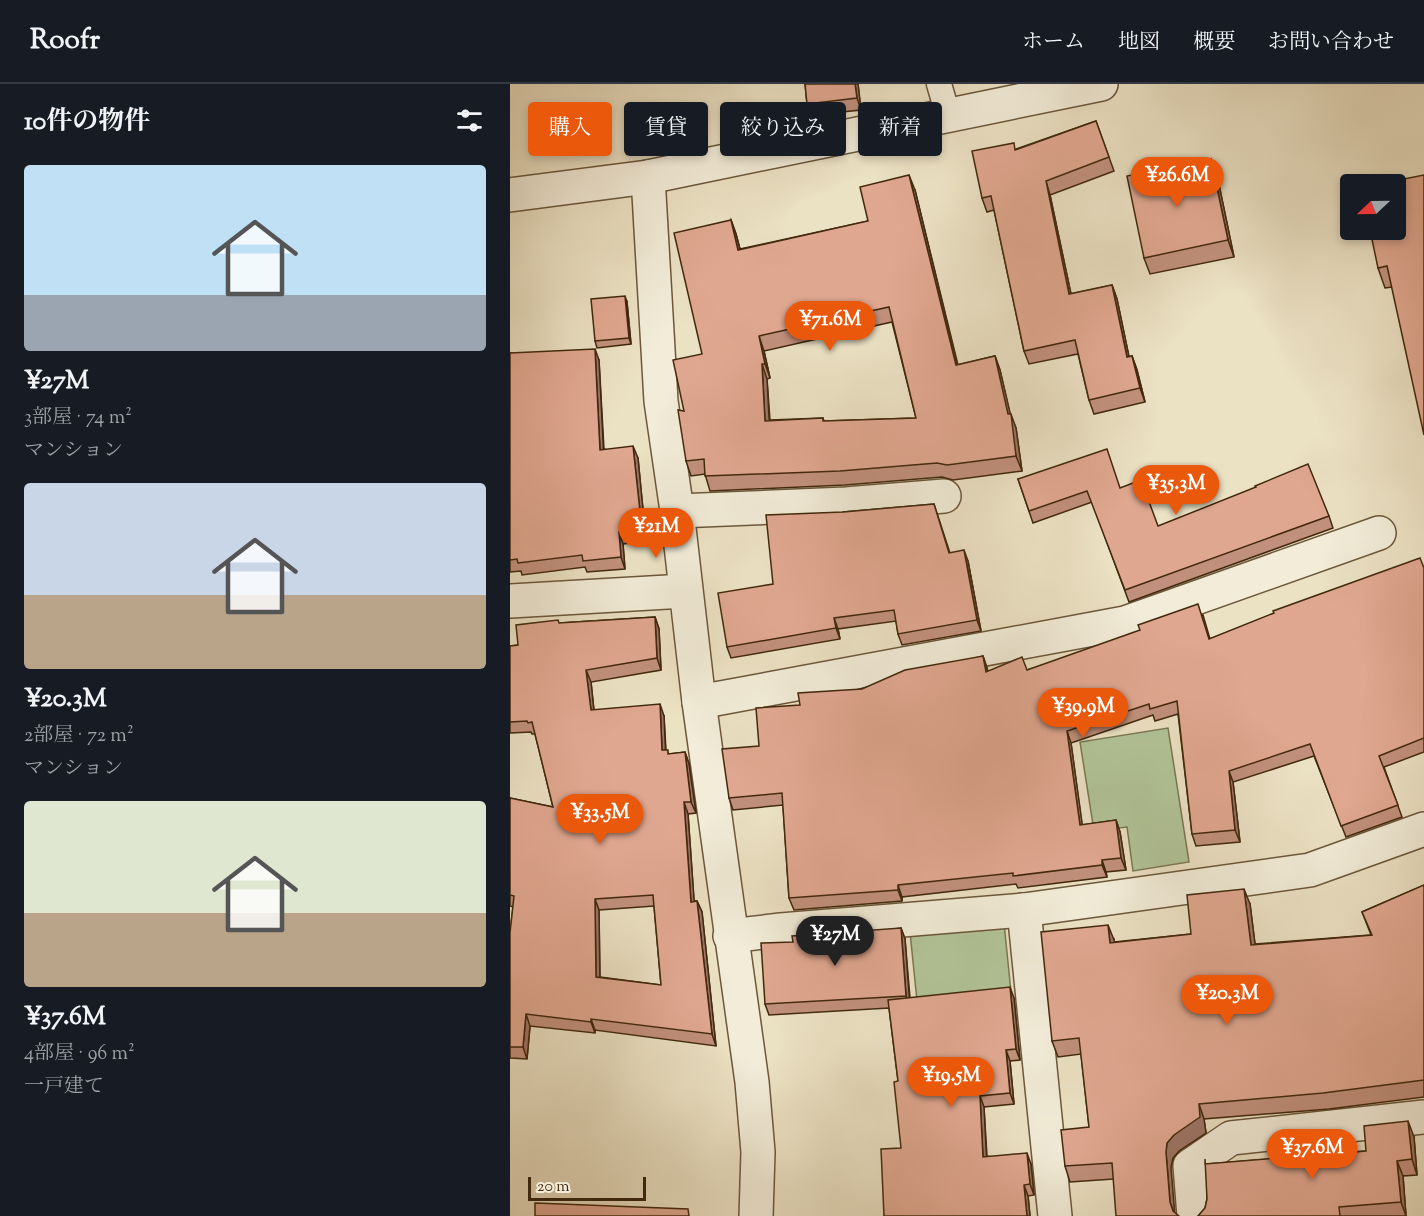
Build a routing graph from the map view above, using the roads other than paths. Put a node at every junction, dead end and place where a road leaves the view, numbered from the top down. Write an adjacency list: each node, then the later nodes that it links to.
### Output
1 (939, 84): 4 (lane)
2 (1101, 84): 3 (street)
3 (1066, 88): 4 (street)
4 (948, 115): 5 (street)
5 (648, 177): 6 (street); 8 (street)
6 (510, 195)
7 (944, 496): 8 (street)
8 (677, 511): 10 (street)
9 (1379, 533): 12 (street)
10 (685, 591): 11 (street); 12 (street)
11 (510, 601)
12 (699, 702): 15 (street)
13 (1424, 829): 14 (street)
14 (1024, 910): 15 (street); 18 (street)
15 (730, 936): 17 (street)
16 (1424, 1117): 19 (street)
17 (756, 1216)
18 (1055, 1216)
19 (1194, 1216)

